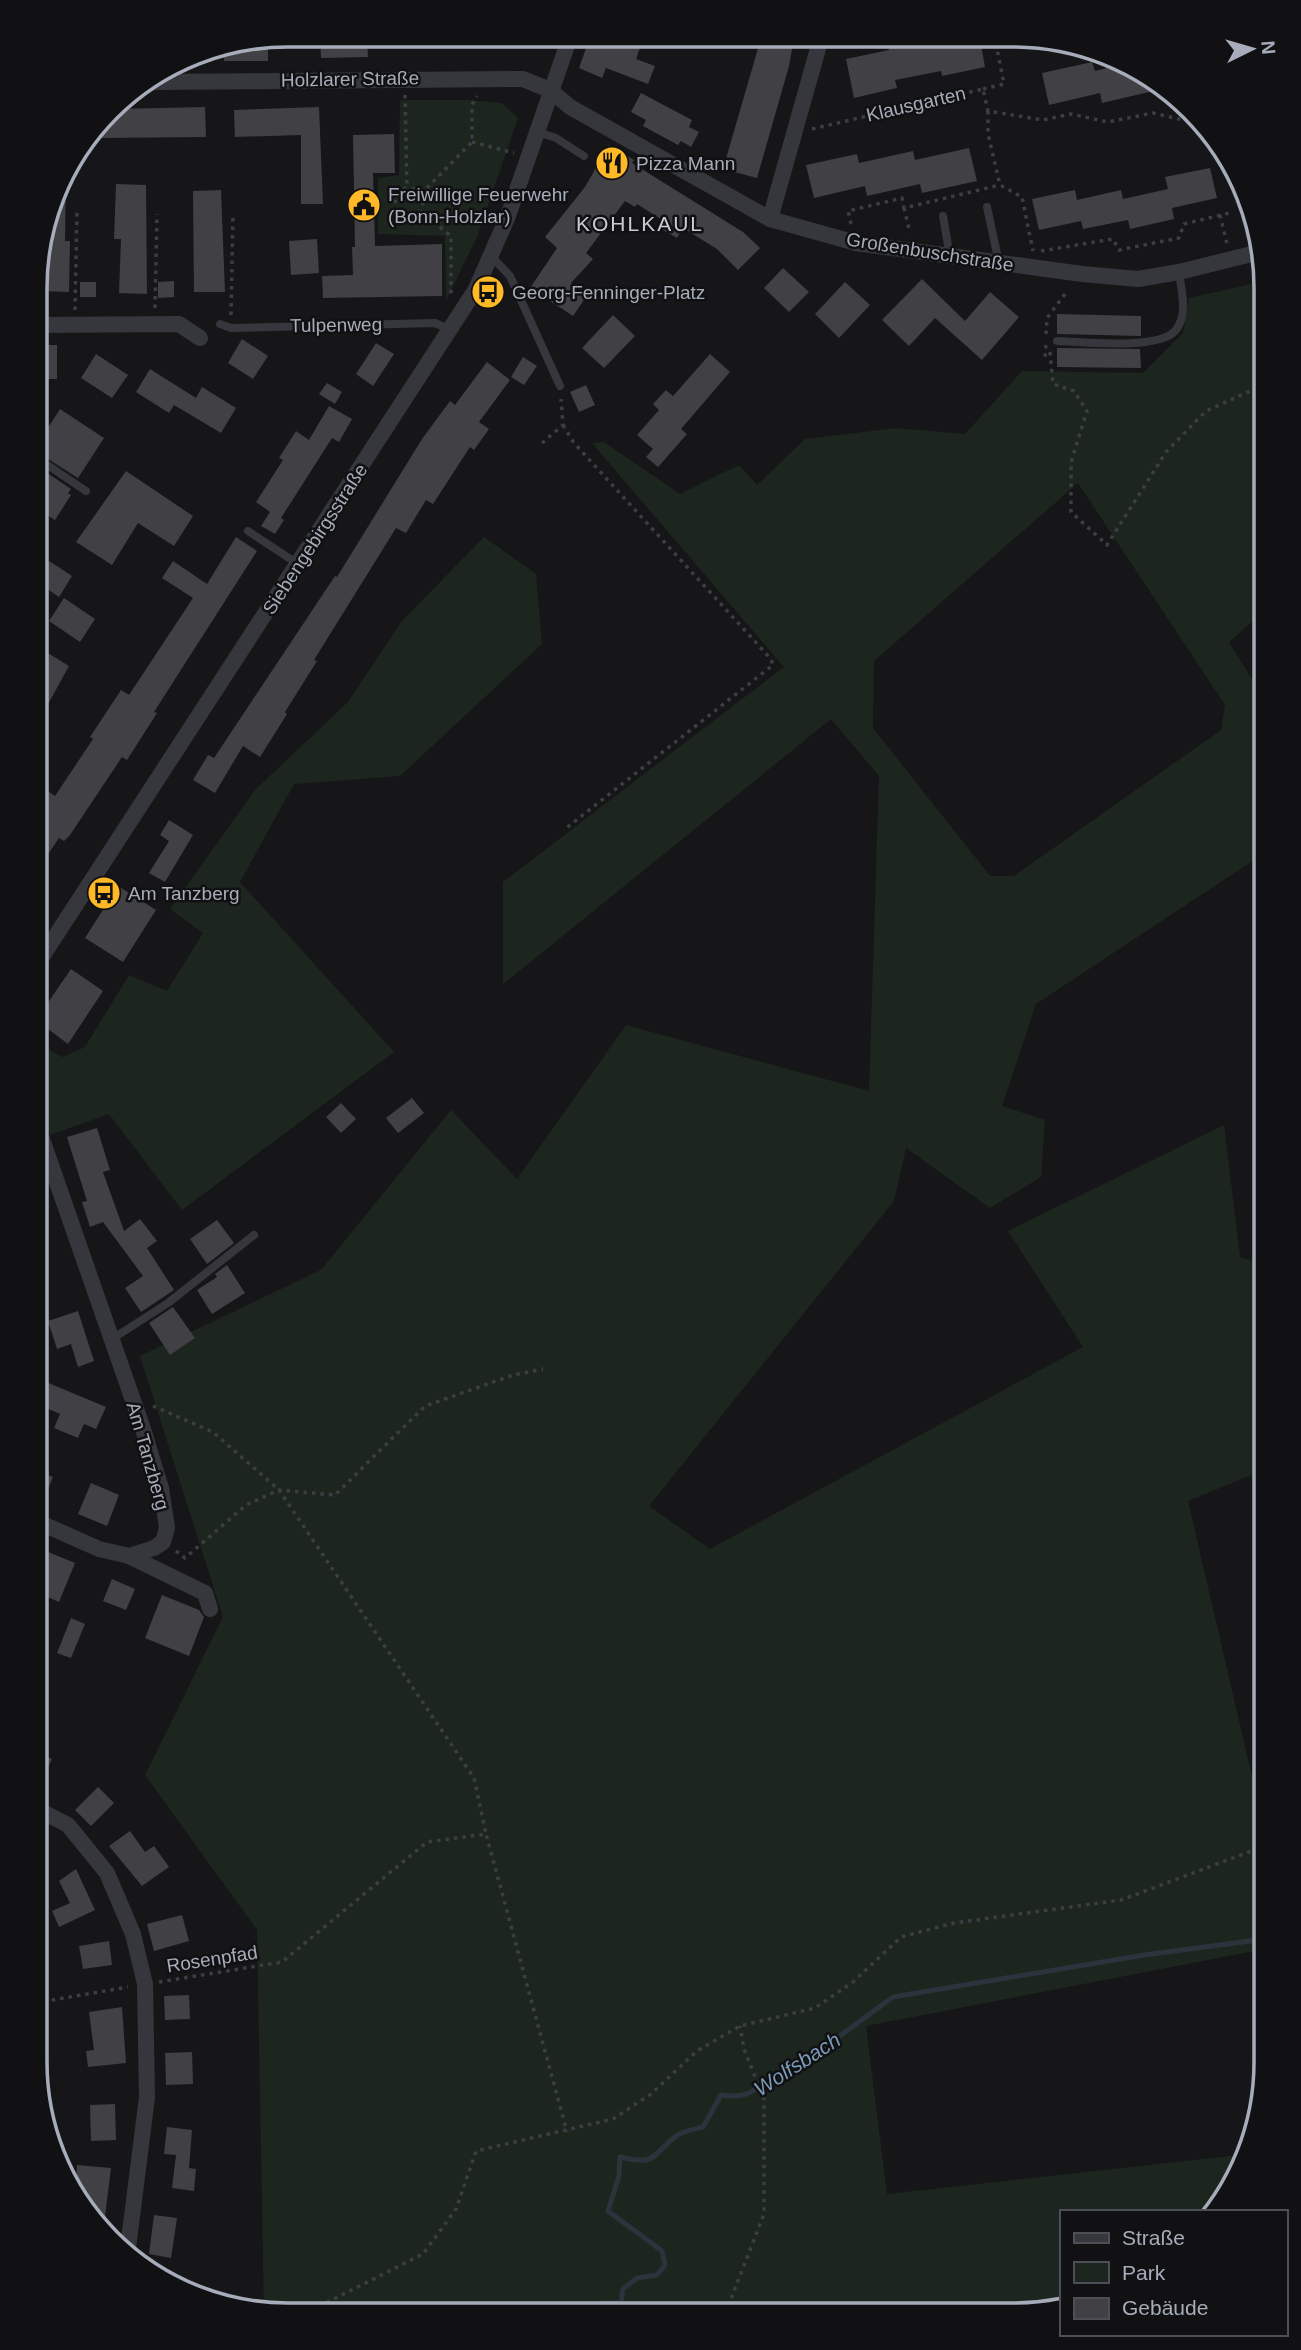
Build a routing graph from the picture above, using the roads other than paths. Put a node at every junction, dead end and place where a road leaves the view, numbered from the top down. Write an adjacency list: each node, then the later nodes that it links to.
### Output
1 (818, 47): 9 (street)
2 (566, 48): 4 (street, Siebengebirgsstraße)
3 (165, 82): 4 (street, Holzlarer Straße)
4 (550, 90): 5 (street, Siebengebirgsstraße); 9 (street, Großenbuschstraße)
5 (537, 132): 6 (lane); 11 (street, Siebengebirgsstraße)
6 (584, 156)
7 (987, 207): 13 (lane)
8 (943, 216): 12 (lane)
9 (770, 219): 12 (street, Großenbuschstraße)
10 (1251, 255): 14 (street, Großenbuschstraße)
11 (492, 257): 17 (street, Siebengebirgsstraße); 20 (lane)
12 (950, 257): 13 (street, Großenbuschstraße)
13 (999, 263): 14 (street, Großenbuschstraße)
14 (1178, 272): 19 (lane)
15 (220, 324): 17 (lane, Tulpenweg)
16 (47, 325): 18 (street)
17 (451, 330): 24 (street, Siebengebirgsstraße)
18 (200, 338)
19 (1057, 341)
20 (560, 386)
21 (47, 465): 22 (lane)
22 (86, 491)
23 (248, 531): 24 (lane)
24 (298, 564): 25 (street, Siebengebirgsstraße)
25 (47, 950)
26 (47, 1153): 28 (street, Am Tanzberg)
27 (254, 1235): 28 (lane)
28 (112, 1339): 30 (street, Am Tanzberg)
29 (47, 1526): 30 (street)
30 (129, 1556): 31 (street)
31 (210, 1609)
32 (47, 1814): 33 (street)
33 (129, 2243)

